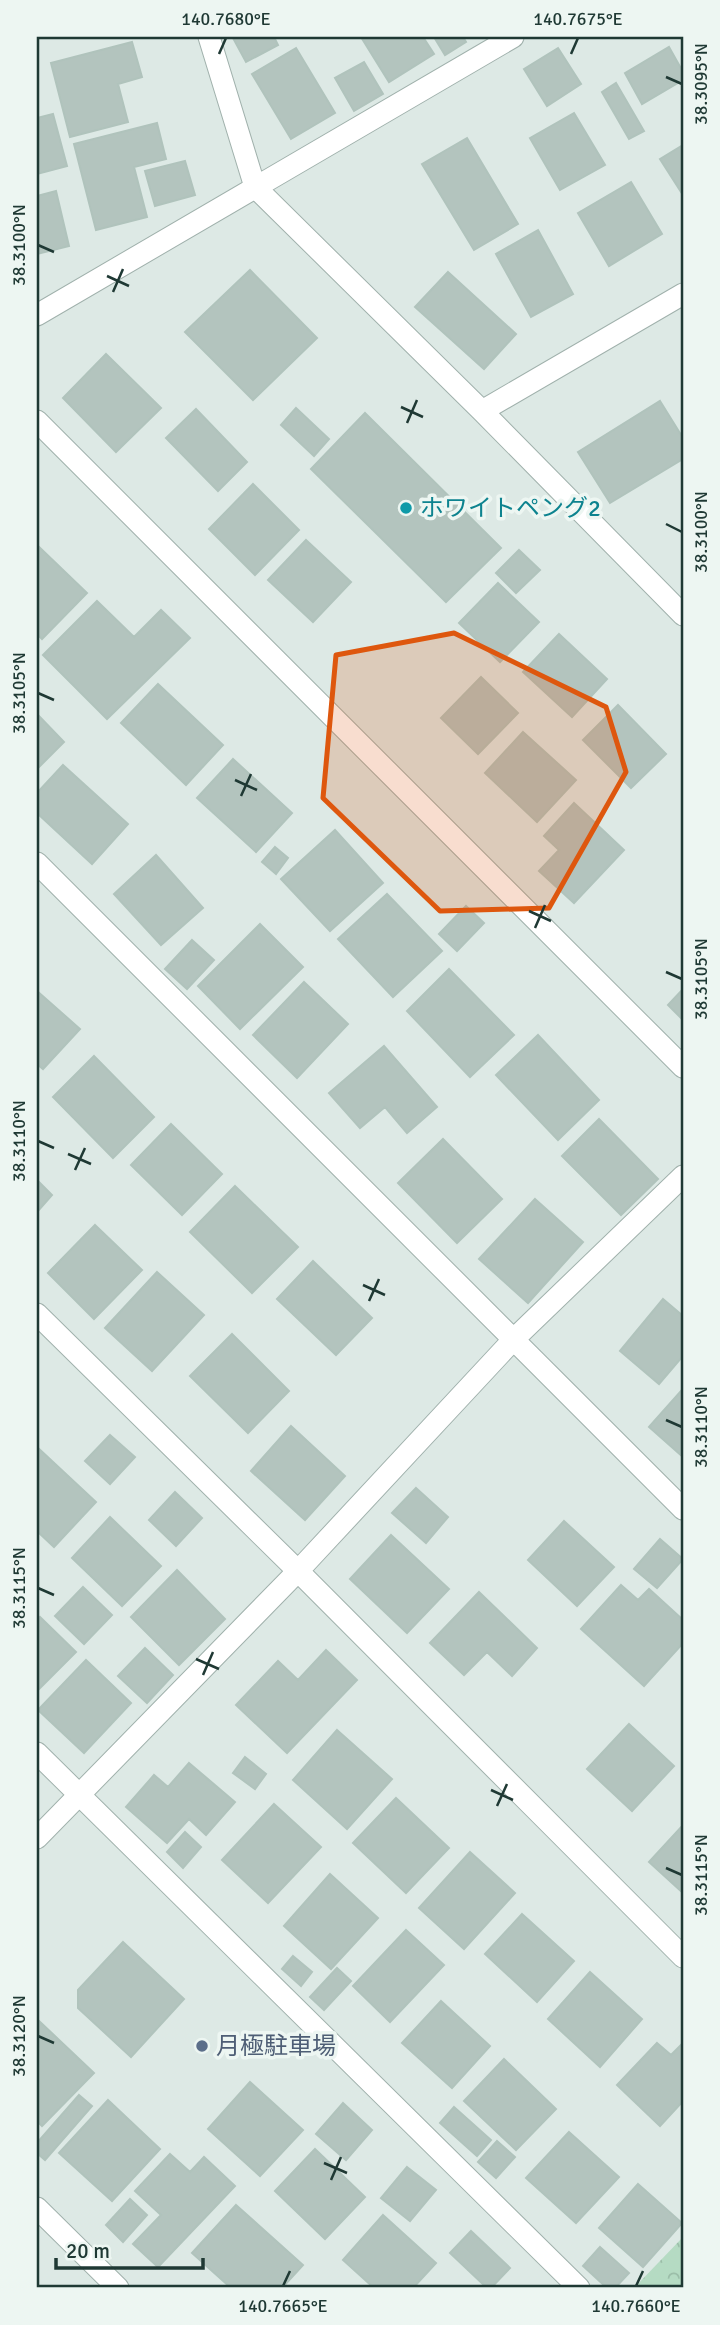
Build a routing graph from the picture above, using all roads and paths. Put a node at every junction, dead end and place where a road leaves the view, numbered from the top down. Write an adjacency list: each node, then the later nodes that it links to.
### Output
1 (209, 37): 3 (street)
2 (513, 37): 3 (street)
3 (255, 187): 5 (street); 6 (street)
4 (683, 294): 6 (street)
5 (37, 315)
6 (482, 411): 8 (street)
7 (37, 421): 10 (street)
8 (683, 615)
9 (37, 863): 13 (street)
10 (683, 1067)
11 (683, 1175): 13 (street)
12 (37, 1314): 15 (street)
13 (513, 1340): 14 (street); 15 (street)
14 (683, 1508)
15 (298, 1571): 17 (street); 19 (street)
16 (37, 1753): 17 (street)
17 (80, 1796): 18 (street); 22 (street)
18 (37, 1838)
19 (683, 1957)
20 (37, 2208): 21 (street)
21 (118, 2288)
22 (579, 2288)

